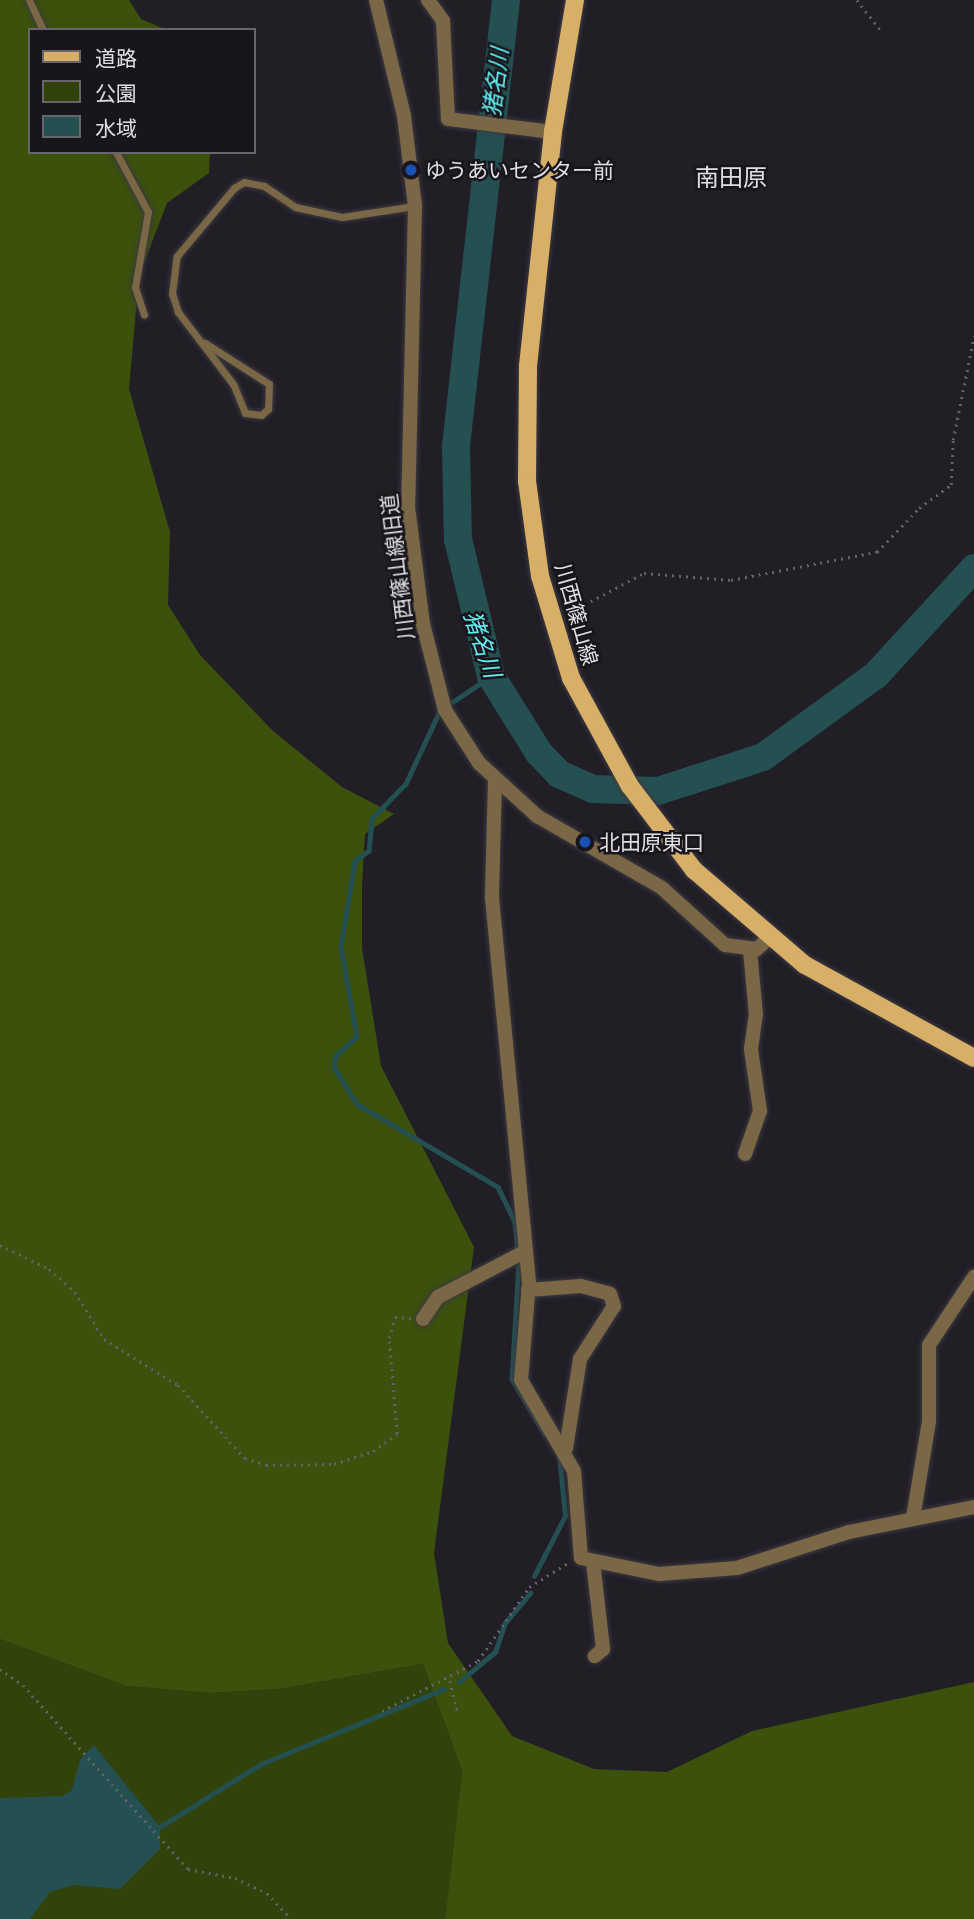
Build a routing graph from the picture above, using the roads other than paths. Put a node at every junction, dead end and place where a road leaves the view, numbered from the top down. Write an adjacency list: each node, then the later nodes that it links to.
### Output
1 (29, 0): 5 (lane)
2 (376, 0): 8 (street, 川西篠山線旧道)
3 (428, 0): 6 (street)
4 (575, 0): 6 (main road, 川西篠山線)
5 (42, 28)
6 (553, 132): 12 (main road, 川西篠山線)
7 (117, 154): 9 (lane)
8 (415, 206): 10 (lane); 11 (street, 川西篠山線旧道)
9 (144, 315)
10 (205, 343): 10 (lane)
11 (495, 780): 13 (street, 川西篠山線旧道); 16 (street)
12 (769, 938): 13 (street); 14 (main road, 川西篠山線)
13 (750, 950): 15 (street)
14 (974, 1058)
15 (745, 1154)
16 (520, 1254): 18 (street); 19 (street)
17 (974, 1277): 22 (street)
18 (528, 1290): 20 (street); 20 (street)
19 (423, 1319)
20 (566, 1448): 23 (street)
21 (974, 1507): 22 (street)
22 (913, 1518): 23 (street)
23 (587, 1560): 24 (street)
24 (595, 1656)

